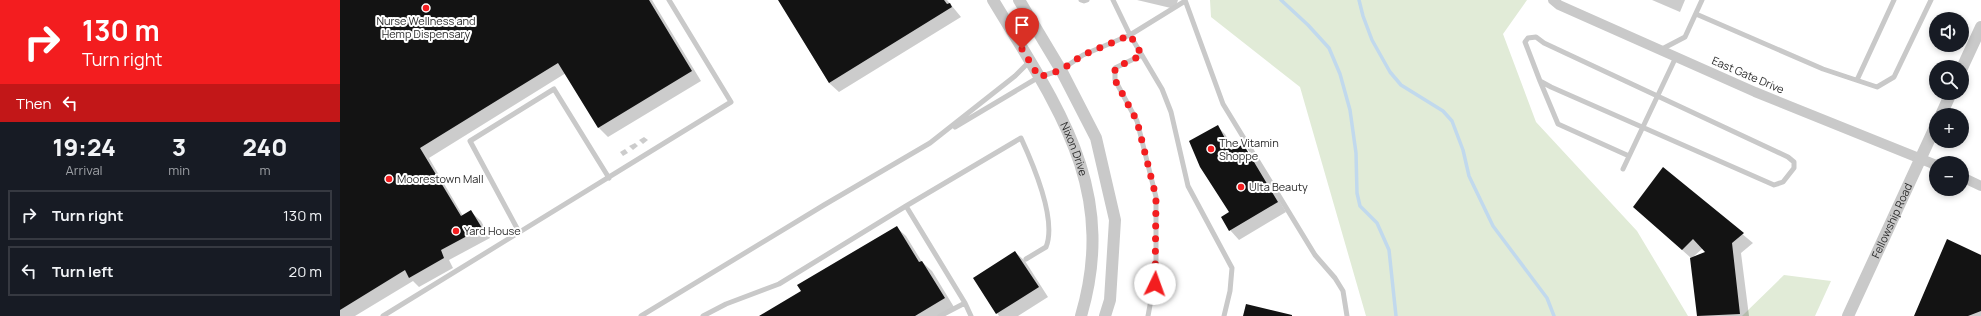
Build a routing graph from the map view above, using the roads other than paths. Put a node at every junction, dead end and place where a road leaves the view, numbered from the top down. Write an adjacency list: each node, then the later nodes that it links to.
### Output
1 (670, 0): 32 (lane)
2 (993, 0): 19 (street, Nixon Drive)
3 (1019, 0): 20 (street, Nixon Drive)
4 (1081, 0): 5 (lane)
5 (1087, 0)
6 (1113, 0): 14 (lane)
7 (1185, 0): 14 (lane); 48 (lane)
8 (1553, 0): 15 (street, East Gate Drive)
9 (1702, 0): 12 (lane)
10 (1894, 0): 22 (lane)
11 (1931, 0): 22 (lane)
12 (1696, 14): 15 (lane); 22 (lane)
13 (1981, 27): 18 (street)
14 (1130, 35): 16 (lane); 20 (lane)
15 (1661, 50): 17 (street, East Gate Drive)
16 (1142, 55): 46 (lane); 47 (lane)
17 (1676, 57): 24 (lane); 29 (street, East Gate Drive)
18 (1966, 60)
19 (1030, 61): 21 (street, Nixon Drive); 26 (lane)
20 (1061, 70): 21 (lane); 45 (street, Nixon Drive)
21 (1039, 77): 26 (lane); 44 (street, Nixon Drive)
22 (1857, 80)
23 (1540, 81): 24 (lane); 25 (lane); 28 (lane)
24 (1658, 95): 25 (lane); 25 (lane)
25 (1643, 127): 28 (lane)
26 (940, 135): 40 (lane)
27 (1929, 139): 29 (street, Fellowship Road)
28 (1629, 156): 31 (lane)
29 (1920, 158): 30 (street, East Gate Drive); 49 (street, Fellowship Road)
30 (1929, 162)
31 (1623, 169)
32 (609, 178): 36 (lane); 36 (lane)
33 (1969, 181): 34 (street)
34 (1981, 186)
35 (906, 206): 37 (lane); 38 (lane); 41 (lane)
36 (519, 232): 39 (lane)
37 (1026, 259)
38 (965, 303): 42 (lane); 43 (lane)
39 (383, 316)
40 (641, 316)
41 (703, 316)
42 (940, 316)
43 (971, 316)
44 (1081, 316)
45 (1105, 316)
46 (1148, 316)
47 (1224, 316)
48 (1347, 316)
49 (1848, 316)

